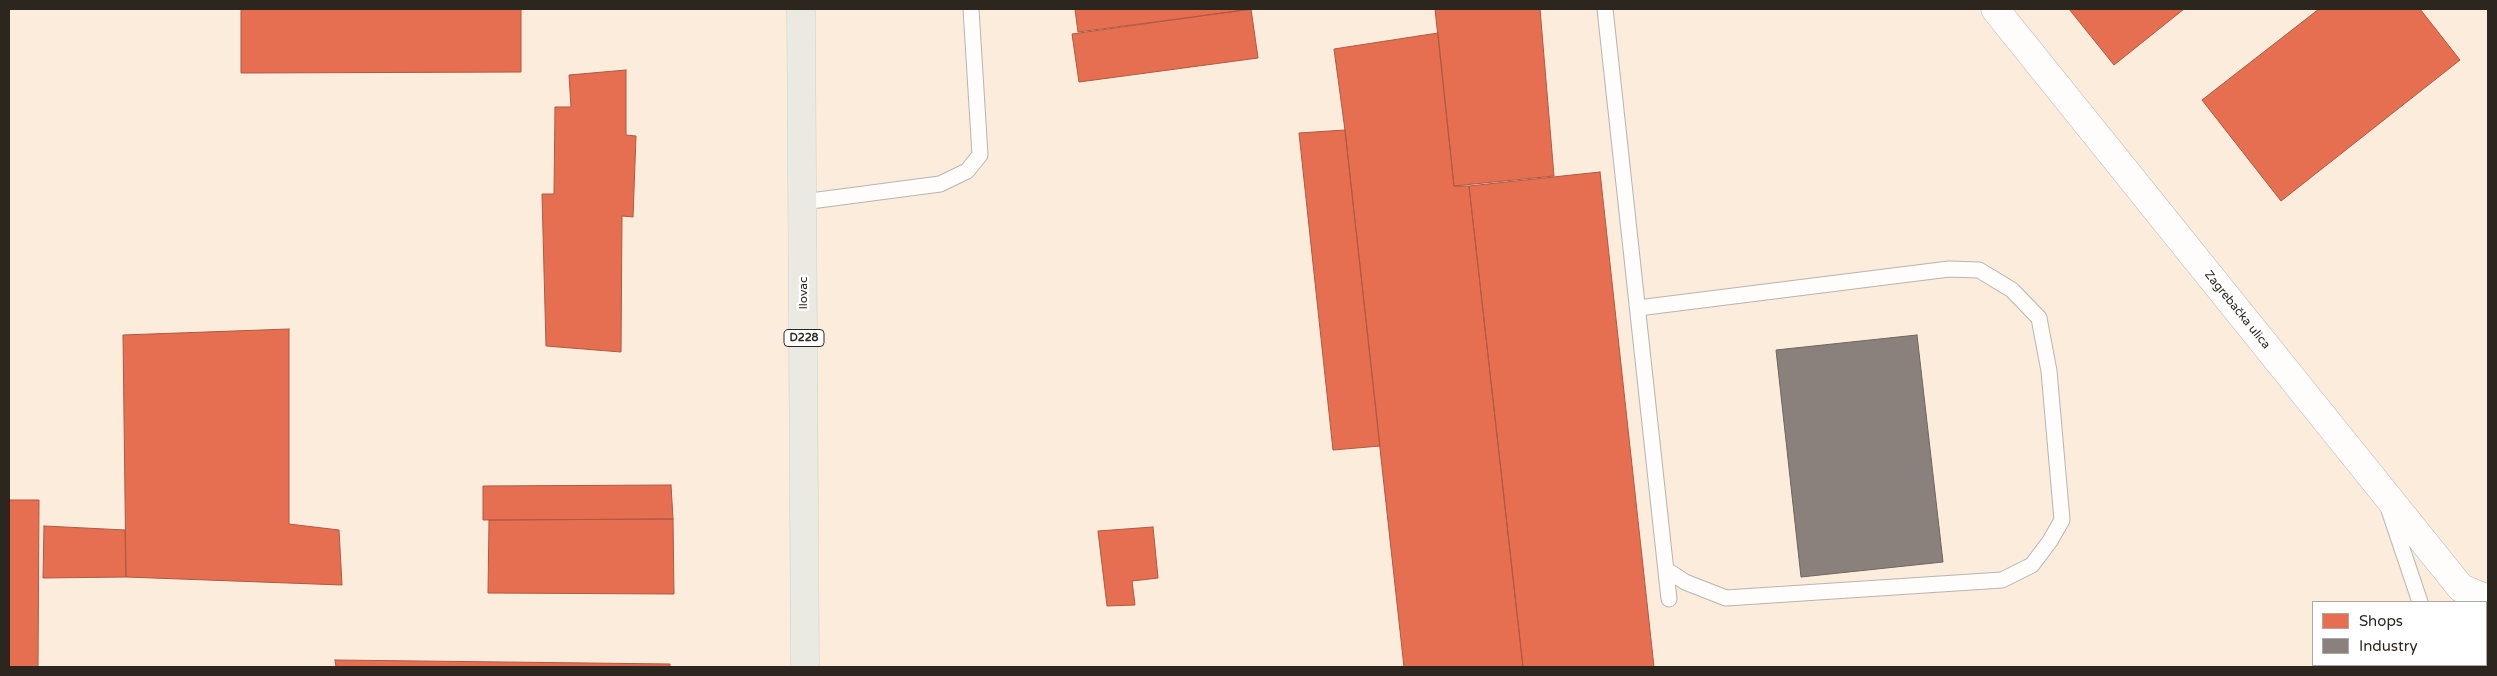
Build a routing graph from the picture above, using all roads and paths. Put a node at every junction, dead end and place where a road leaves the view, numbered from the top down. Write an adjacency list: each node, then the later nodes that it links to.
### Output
1 (801, 9): 5 (main road, Ilovac / D228)
2 (971, 9): 5 (lane)
3 (1605, 9): 6 (lane)
4 (1995, 9): 7 (street, Zagrebačka ulica)
5 (803, 202): 12 (main road, Ilovac / D228)
6 (1638, 308): 8 (lane); 8 (lane)
7 (2384, 495): 10 (street, Zagrebačka ulica); 11 (lane)
8 (1667, 570): 9 (lane)
9 (1670, 599)
10 (2488, 599)
11 (2420, 601)
12 (805, 667)

